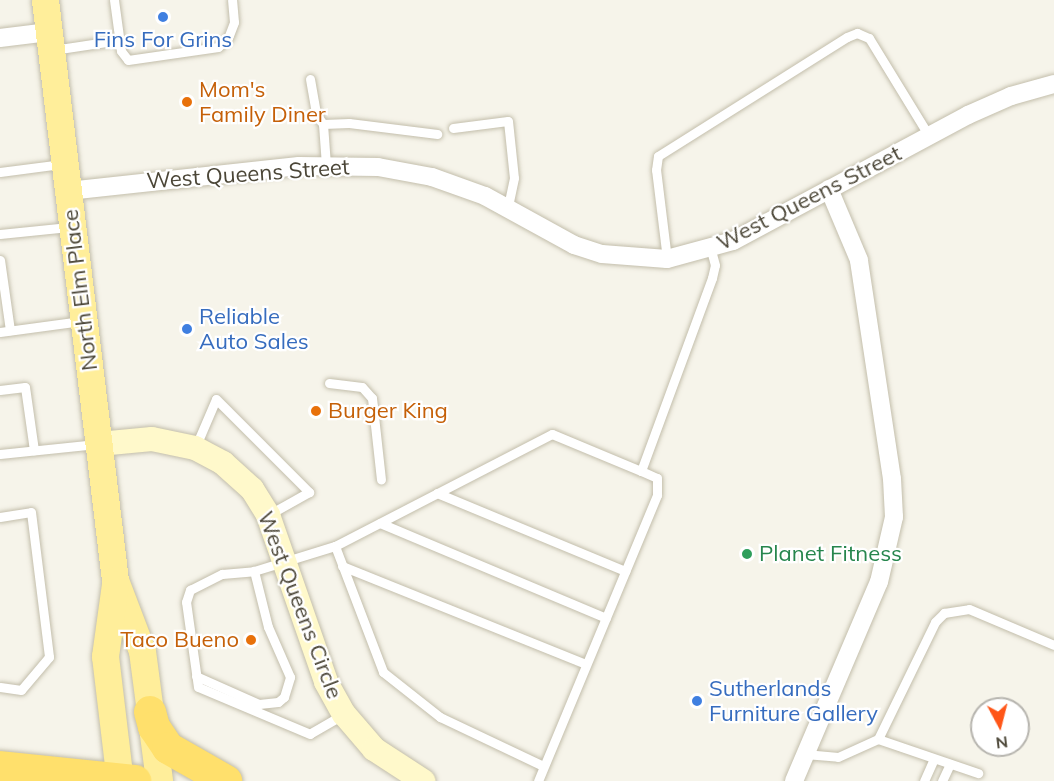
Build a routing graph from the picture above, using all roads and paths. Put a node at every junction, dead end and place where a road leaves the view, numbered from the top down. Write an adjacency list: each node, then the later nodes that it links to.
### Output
1 (45, 0): 6 (main road, North Elm Place)
2 (114, 0): 5 (lane)
3 (232, 0): 5 (lane)
4 (0, 39): 6 (street)
5 (119, 40): 6 (lane)
6 (50, 41): 13 (main road, North Elm Place)
7 (310, 79): 9 (lane)
8 (1054, 84): 12 (street, West Queens Street)
9 (323, 124): 11 (lane); 14 (lane)
10 (453, 128): 18 (lane)
11 (438, 134)
12 (929, 136): 16 (street, West Queens Street); 22 (lane)
13 (64, 164): 15 (lane); 17 (main road, North Elm Place)
14 (326, 165): 17 (street, West Queens Street); 18 (street, West Queens Street)
15 (0, 172)
16 (829, 189): 21 (street, West Queens Street); 52 (street)
17 (68, 191): 19 (main road, North Elm Place)
18 (508, 207): 22 (street, West Queens Street)
19 (71, 227): 20 (lane); 24 (main road, North Elm Place)
20 (0, 234)
21 (711, 250): 22 (street, West Queens Street); 32 (lane)
22 (667, 259)
23 (0, 260): 25 (lane)
24 (83, 320): 25 (lane); 28 (main road, North Elm Place)
25 (5, 331)
26 (329, 383): 33 (lane)
27 (0, 390): 30 (lane)
28 (99, 444): 29 (street, West Queens Circle); 30 (lane); 43 (main road, North Elm Place)
29 (195, 448): 35 (street, West Queens Circle); 35 (lane)
30 (33, 450): 31 (lane)
31 (0, 454)
32 (641, 471): 34 (lane); 42 (lane)
33 (381, 480)
34 (437, 492): 37 (lane); 42 (lane)
35 (268, 515): 39 (street, West Queens Circle)
36 (0, 518): 48 (lane)
37 (380, 522): 38 (lane); 44 (lane)
38 (335, 546): 39 (lane); 40 (lane)
39 (286, 560): 41 (lane); 50 (street, West Queens Circle)
40 (342, 566): 46 (lane); 56 (lane)
41 (254, 571): 47 (lane); 47 (lane)
42 (625, 571): 44 (lane)
43 (115, 580): 49 (main road, North Elm Place); 58 (main road, North Elm Place)
44 (606, 618): 46 (lane)
45 (1054, 645): 51 (lane)
46 (586, 664): 56 (lane)
47 (196, 675): 50 (lane)
48 (0, 687)
49 (150, 712): 59 (main road, North Elm Place); 60 (highway)
50 (344, 714): 61 (street, West Queens Circle)
51 (878, 739): 52 (lane); 53 (lane)
52 (805, 754): 63 (street)
53 (934, 759): 54 (lane); 64 (lane)
54 (950, 764): 57 (lane); 65 (lane)
55 (0, 766): 58 (highway)
56 (543, 766): 62 (lane)
57 (978, 772)
58 (125, 781)
59 (159, 781)
60 (226, 781)
61 (423, 781)
62 (538, 781)
63 (794, 781)
64 (924, 781)
65 (942, 781)

